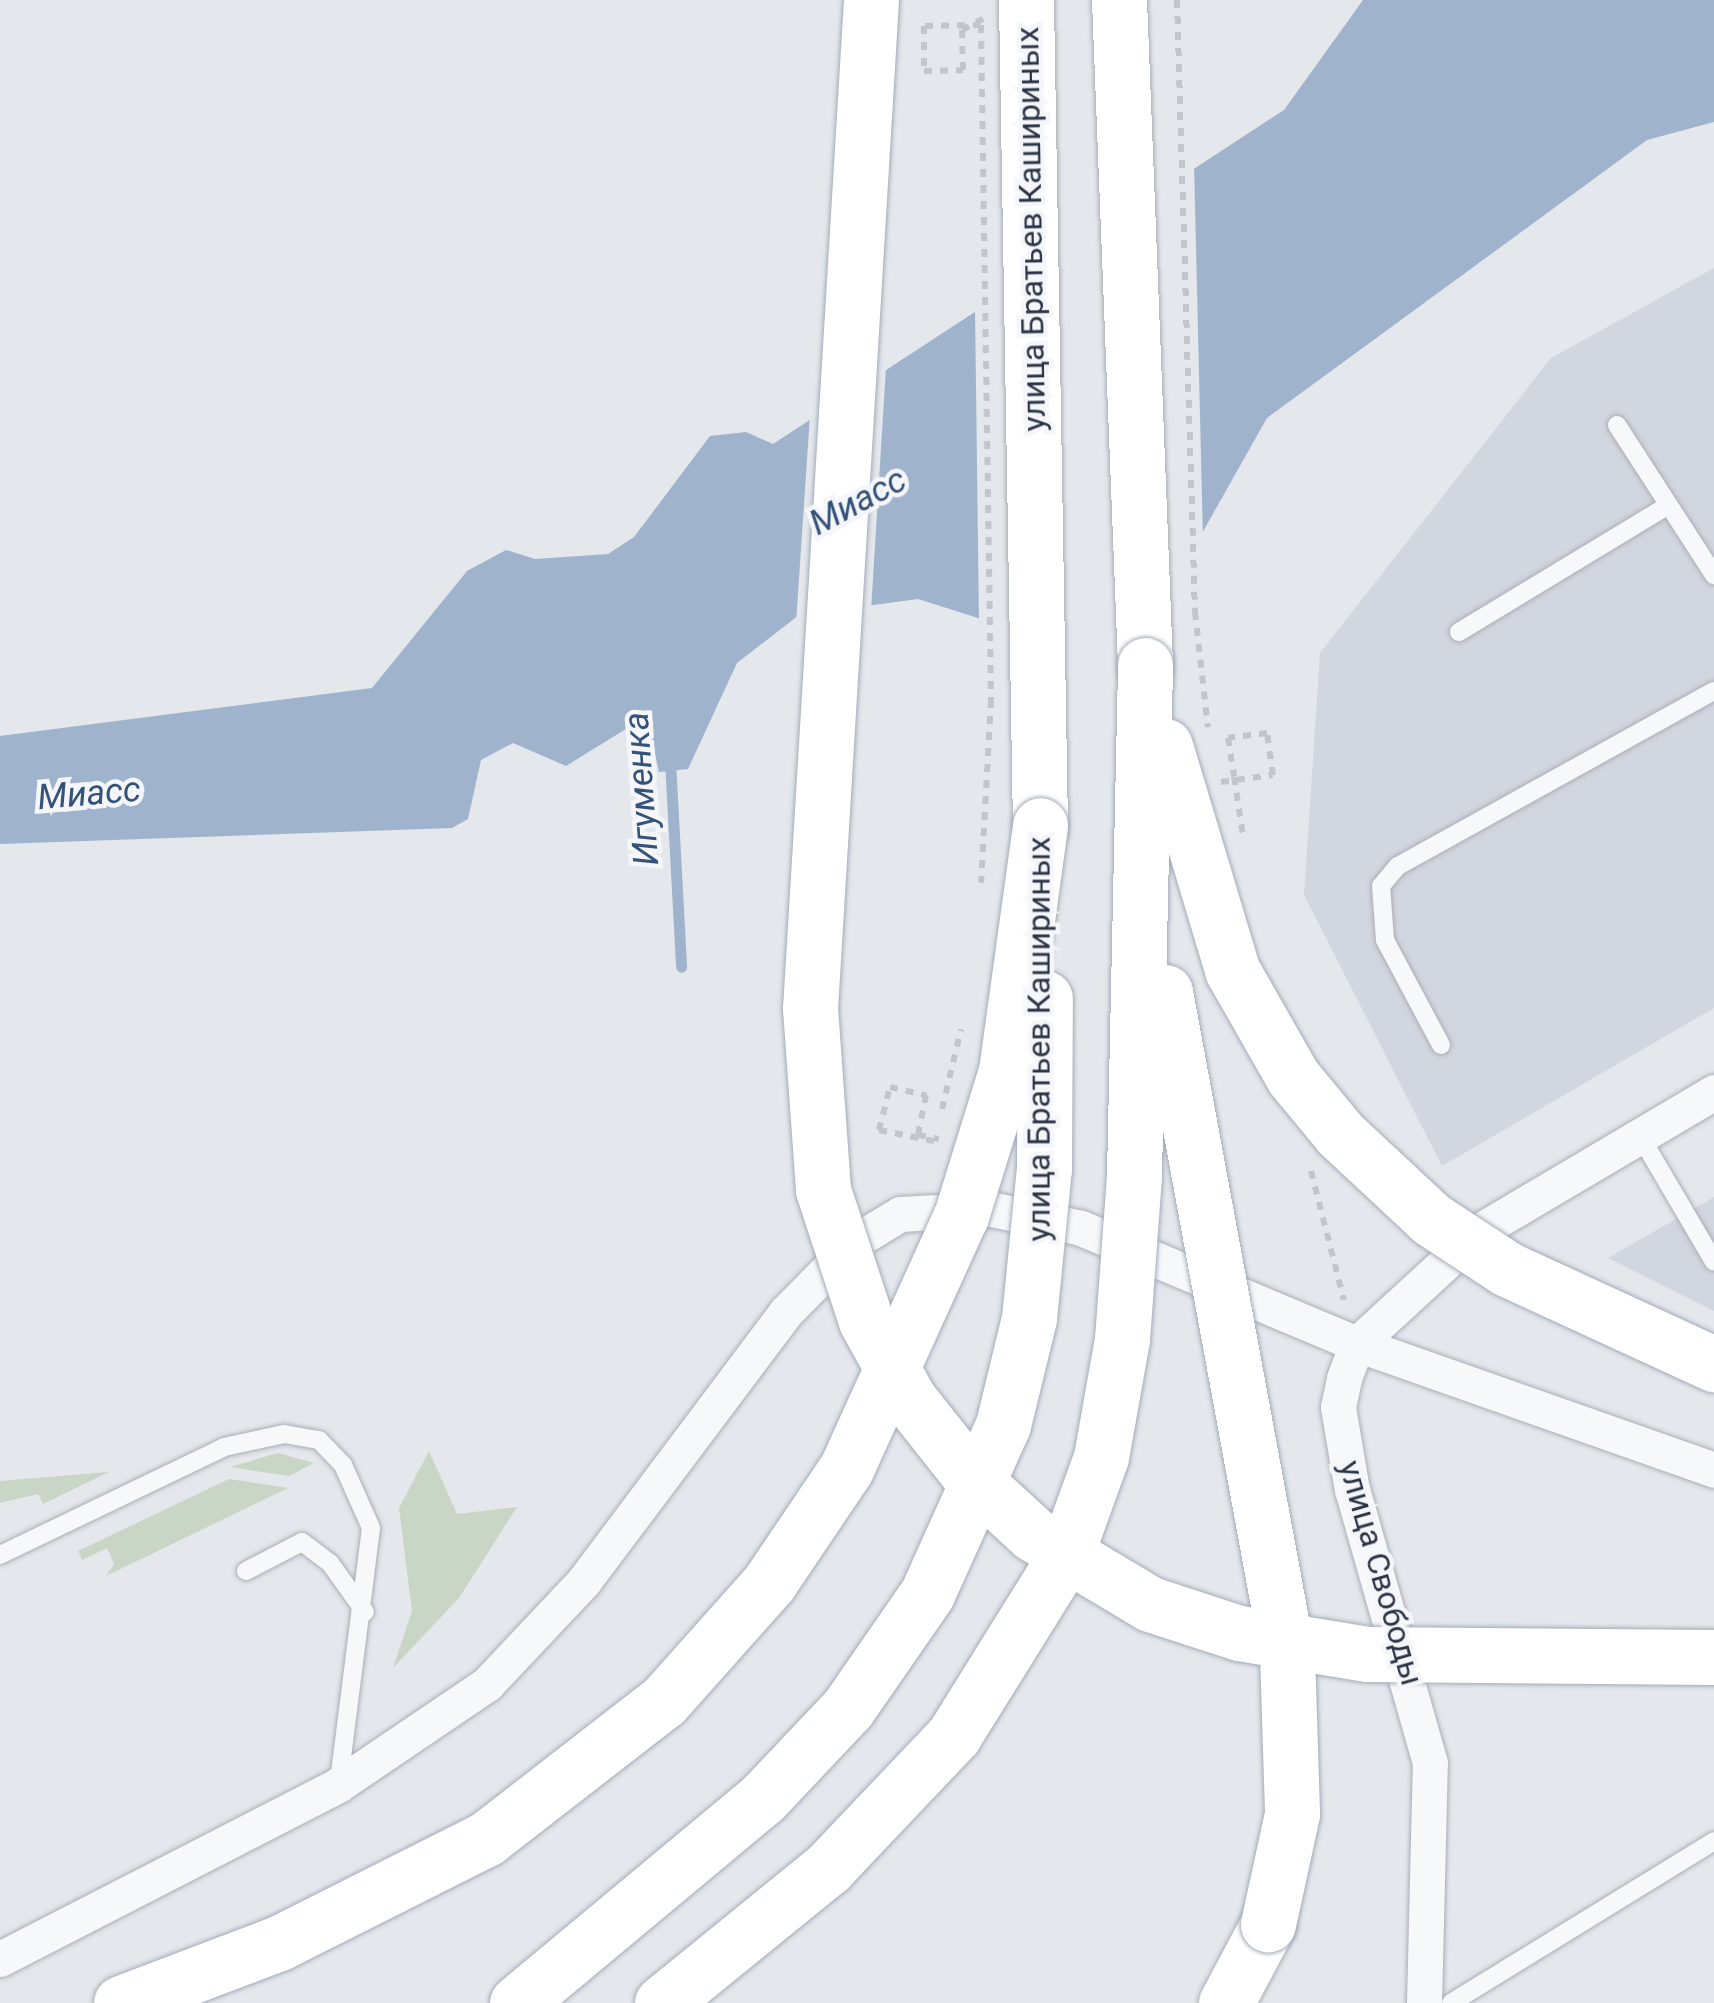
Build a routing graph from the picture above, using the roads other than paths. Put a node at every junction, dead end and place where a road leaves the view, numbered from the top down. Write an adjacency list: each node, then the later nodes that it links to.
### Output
1 (871, 0): 22 (main road, bridge)
2 (1119, 0): 8 (main road)
3 (1003, 12): 10 (main road, улица Братьев Кашириных)
4 (1617, 425): 5 (lane)
5 (1668, 506): 6 (lane); 7 (lane)
6 (1714, 575)
7 (1459, 632)
8 (1145, 665): 11 (main road, bridge); 17 (main road, bridge)
9 (1714, 691): 12 (lane)
10 (1040, 825): 26 (main road, bridge); 27 (main road, улица Братьев Кашириных, bridge)
11 (1144, 856): 28 (main road, bridge); 29 (main road, bridge)
12 (1441, 1046)
13 (1714, 1092): 14 (street)
14 (1639, 1134): 15 (lane); 16 (street)
15 (1714, 1262)
16 (1357, 1344): 18 (street); 23 (street); 30 (street, улица Свободы)
17 (1714, 1364)
18 (1714, 1470)
19 (0, 1554): 21 (lane)
20 (246, 1571): 21 (lane)
21 (365, 1612): 23 (lane)
22 (1714, 1657)
23 (338, 1785): 25 (street)
24 (1714, 1841): 31 (lane)
25 (2, 1954)
26 (121, 2003)
27 (517, 2003)
28 (662, 2003)
29 (1226, 2003)
30 (1424, 2003)
31 (1451, 2003)

